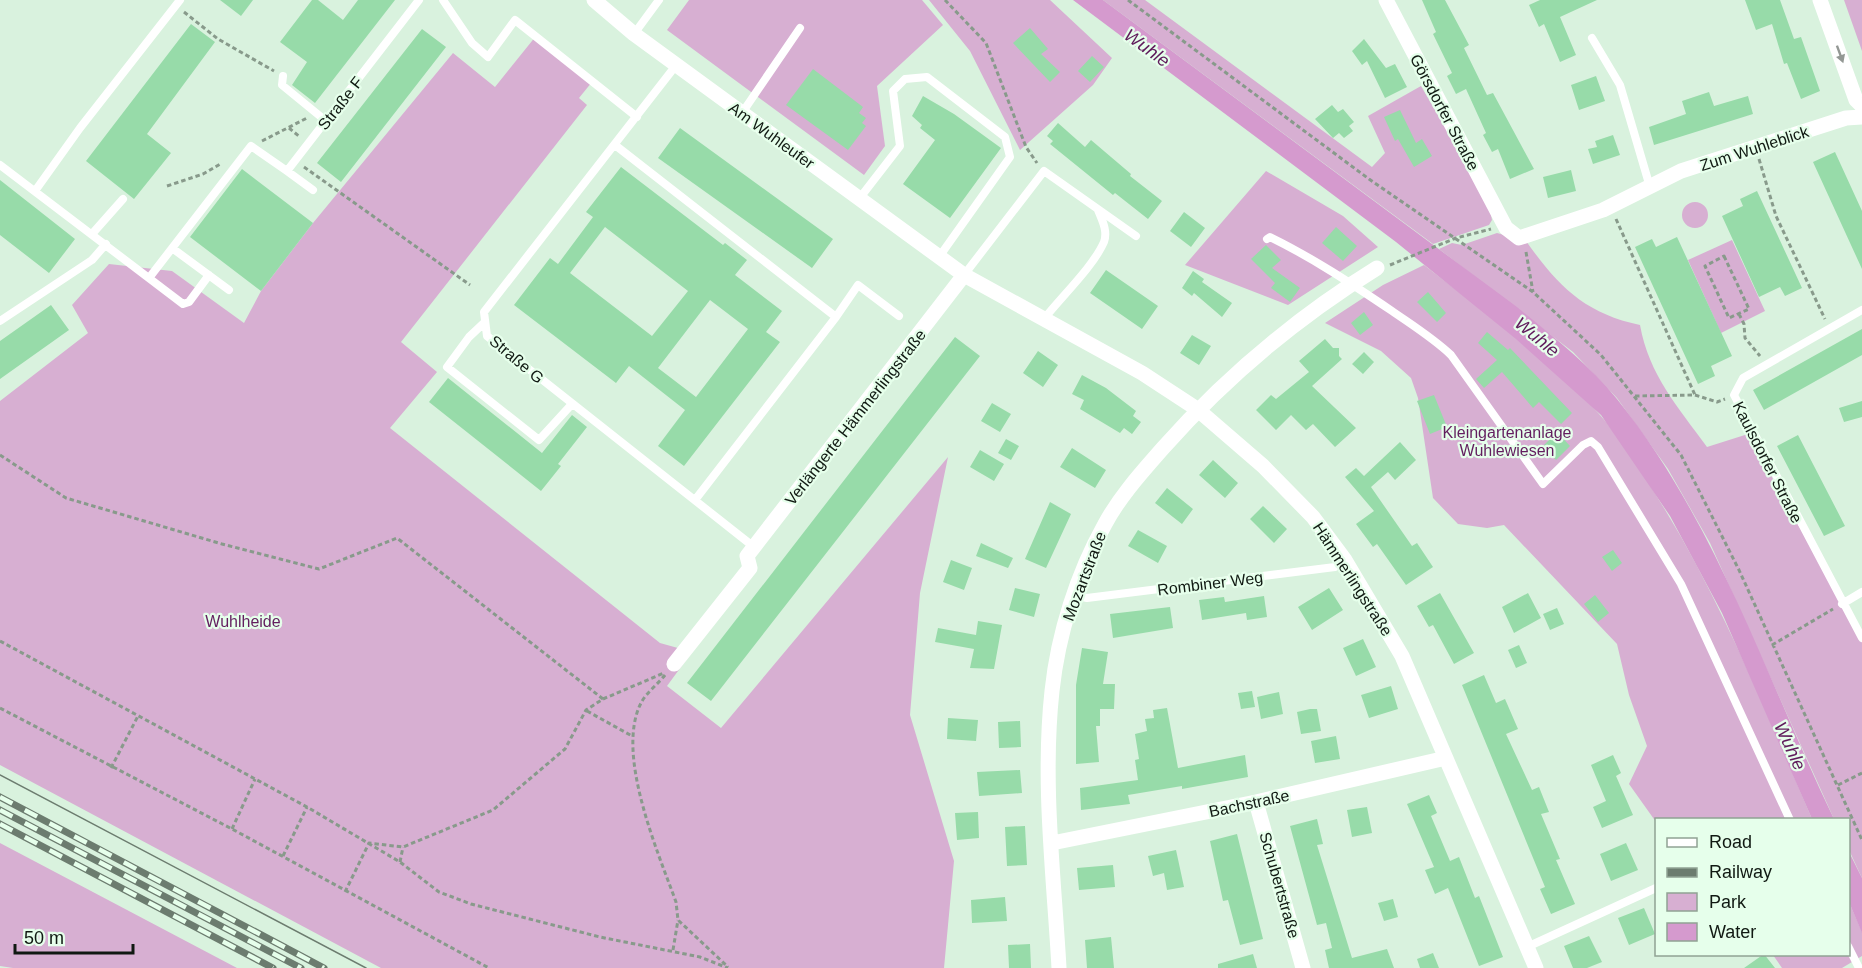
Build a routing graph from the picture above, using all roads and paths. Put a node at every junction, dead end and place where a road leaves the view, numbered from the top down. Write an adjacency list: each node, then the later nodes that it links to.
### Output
1 (419, 0): 20 (lane, Straße F)
2 (443, 0): 18 (lane)
3 (594, 0): 11 (street, Am Wuhleufer)
4 (659, 0): 11 (lane)
5 (945, 0): 28 (path)
6 (1128, 0): 41 (path)
7 (1386, 0): 37 (street, Görsdorfer Straße)
8 (1820, 0): 15 (street, one-way to 15)
9 (178, 3): 14 (path); 32 (lane)
10 (800, 27): 16 (lane)
11 (634, 34): 13 (street, Am Wuhleufer)
12 (1592, 39): 30 (lane)
13 (677, 64): 16 (street, Am Wuhleufer); 18 (lane, Straße G)
14 (283, 76): 17 (lane)
15 (1862, 106)
16 (742, 113): 34 (street, Am Wuhleufer)
17 (317, 114): 20 (lane); 22 (path)
18 (637, 117): 21 (lane, Straße G)
19 (1862, 117): 30 (street, Zum Wuhleblick)
20 (326, 121): 25 (lane, Straße F)
21 (615, 145): 58 (lane); 61 (lane, Straße G)
22 (251, 146): 27 (lane); 44 (lane)
23 (1758, 158): 62 (path)
24 (228, 161): 29 (path)
25 (296, 161): 27 (lane, Straße F); 52 (path)
26 (1, 166): 32 (lane)
27 (288, 171): 31 (lane)
28 (1044, 171): 36 (lane); 48 (lane, Verlängerte Hämmerlingstraße)
29 (167, 186)
30 (1650, 188): 35 (street, Zum Wuhleblick)
31 (313, 190)
32 (35, 191): 38 (lane)
33 (123, 199): 38 (lane)
34 (859, 199): 45 (street, Am Wuhleufer); 45 (lane)
35 (1612, 205): 40 (street, Zum Wuhleblick); 64 (path)
36 (1098, 209): 39 (lane); 59 (lane)
37 (1504, 224): 40 (street); 41 (path)
38 (92, 234): 43 (lane)
39 (1136, 236)
40 (1524, 236): 54 (path)
41 (1456, 238): 46 (path); 54 (path)
42 (1268, 239): 51 (lane)
43 (106, 244): 50 (lane); 60 (lane)
44 (172, 248): 49 (lane); 50 (lane)
45 (939, 257): 48 (street, Am Wuhleufer)
46 (1404, 259)
47 (1377, 268): 51 (street, Mozartstraße)
48 (959, 271): 59 (street, Hämmerlingstraße); 71 (street, Verlängerte Hämmerlingstraße)
49 (208, 275): 50 (lane); 53 (lane)
50 (149, 278)
51 (1352, 284): 68 (street, Mozartstraße); 92 (lane)
52 (470, 285)
53 (229, 290)
54 (1533, 292): 66 (path)
55 (1862, 310): 62 (lane, Kaulsdorfer Straße)
56 (1739, 314): 56 (path); 63 (path)
57 (899, 316): 58 (lane)
58 (836, 317): 70 (lane)
59 (1044, 319): 68 (street, Hämmerlingstraße)
60 (0, 321)
61 (485, 322): 67 (lane, Straße G); 67 (lane)
62 (1829, 329): 63 (lane, Kaulsdorfer Straße)
63 (1764, 364): 65 (lane, Kaulsdorfer Straße)
64 (1695, 395): 65 (path); 66 (path)
65 (1734, 395): 75 (lane, Kaulsdorfer Straße)
66 (1635, 396): 78 (path)
67 (572, 404): 70 (lane, Straße G)
68 (1197, 409): 72 (street, Hämmerlingstraße); 74 (street, Mozartstraße)
69 (0, 455): 80 (path)
70 (695, 500): 71 (lane, Straße G)
71 (754, 547): 79 (street, Verlängerte Hämmerlingstraße)
72 (1345, 560): 74 (lane, Rombiner Weg); 85 (street, Hämmerlingstraße)
73 (1862, 592): 75 (lane)
74 (1073, 595): 96 (street, Mozartstraße)
75 (1842, 604): 76 (lane, Kaulsdorfer Straße); 78 (path)
76 (1862, 638)
77 (0, 641): 83 (path)
78 (1772, 645): 89 (path)
79 (674, 664)
80 (603, 699): 82 (path); 84 (path)
81 (0, 708): 86 (path)
82 (586, 710): 84 (path); 97 (path)
83 (138, 716): 86 (path); 88 (path)
84 (633, 736): 102 (path)
85 (1446, 758): 90 (street, Bachstraße); 103 (street, Hämmerlingstraße)
86 (111, 768): 93 (path)
87 (1862, 773): 89 (path)
88 (255, 779): 91 (path); 93 (path)
89 (1838, 785): 94 (path)
90 (1256, 802): 96 (street, Bachstraße); 109 (street, Schubertstraße)
91 (307, 807): 95 (path); 98 (path)
92 (1790, 818)
93 (232, 829): 98 (path)
94 (1862, 840)
95 (369, 843): 97 (path); 99 (path); 101 (path)
96 (1052, 843): 108 (street, Mozartstraße)
97 (403, 847): 99 (path)
98 (283, 856): 101 (path)
99 (400, 862): 105 (path)
100 (1655, 888): 103 (lane)
101 (345, 892): 106 (path)
102 (678, 920): 105 (path); 107 (path)
103 (1527, 947): 110 (street, Hämmerlingstraße)
104 (1850, 950): 111 (lane)
105 (673, 951): 107 (path)
106 (489, 968)
107 (728, 968)
108 (1059, 968)
109 (1303, 968)
110 (1536, 968)
111 (1859, 968)

